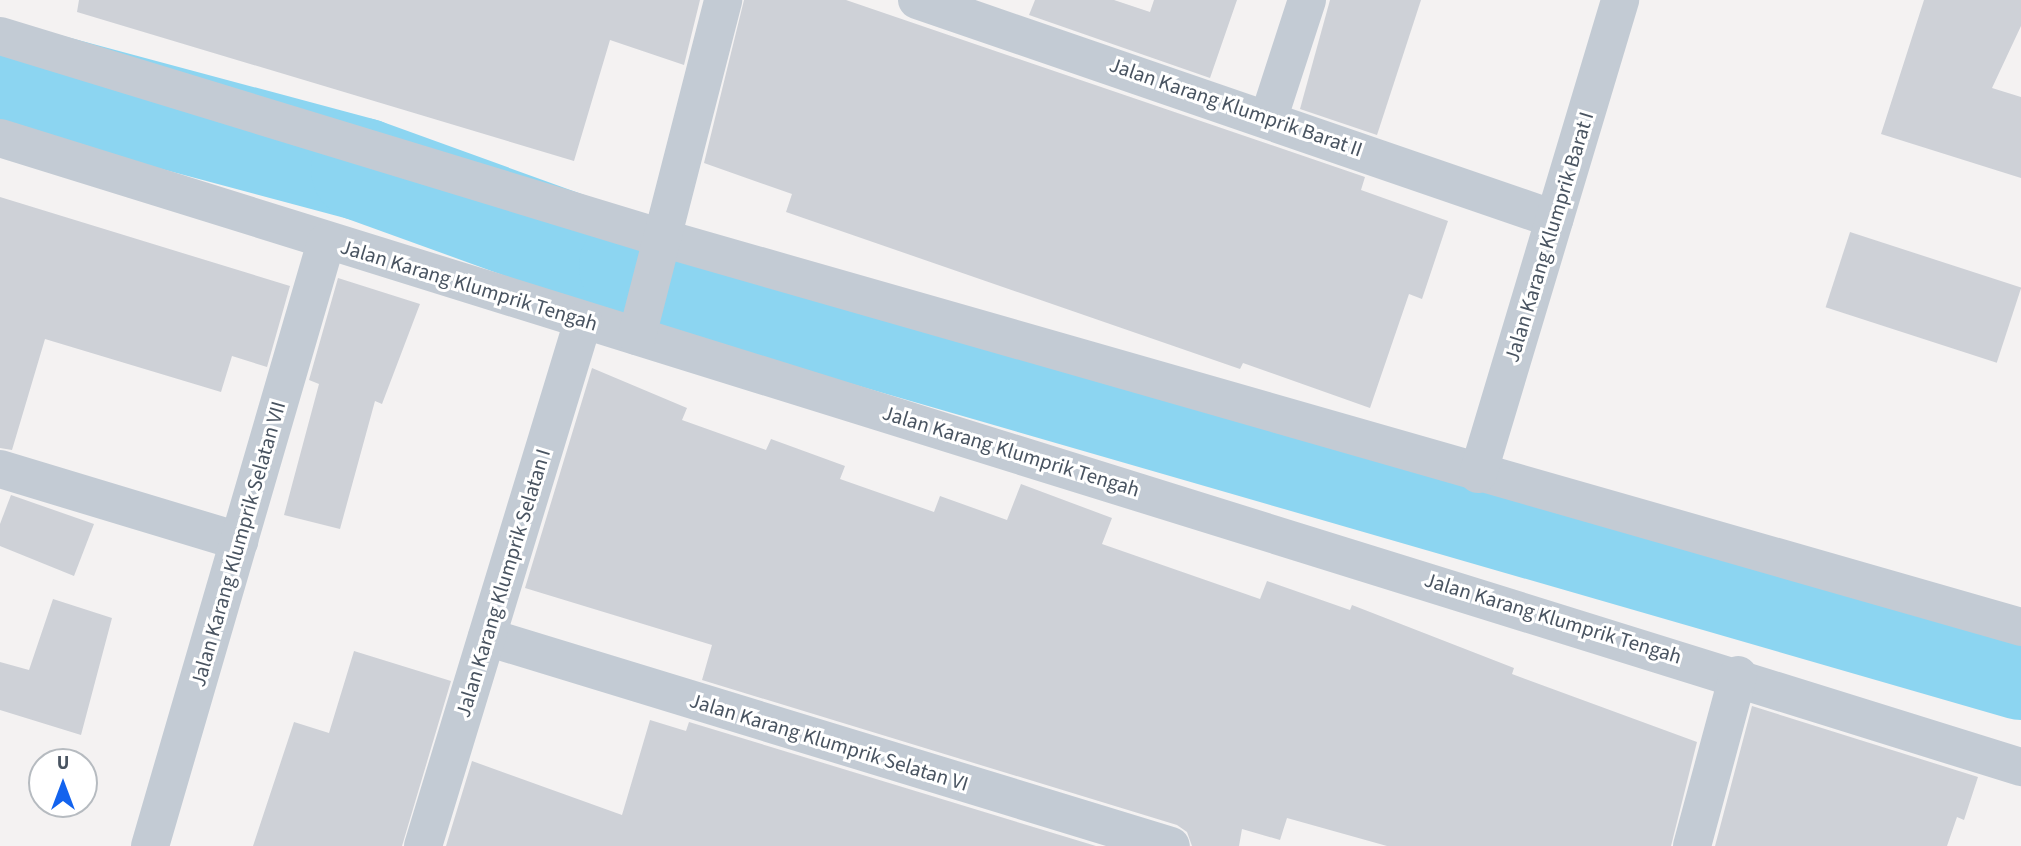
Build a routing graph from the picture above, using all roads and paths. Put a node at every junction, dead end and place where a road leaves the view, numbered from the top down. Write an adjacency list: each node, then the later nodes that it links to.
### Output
1 (723, 0): 11 (street)
2 (917, 0): 5 (street, Jalan Karang Klumprik Barat II)
3 (1307, 0): 7 (street)
4 (1620, 0): 9 (street, Jalan Karang Klumprik Barat I)
5 (988, 11): 7 (street, Jalan Karang Klumprik Barat II)
6 (0, 36): 11 (street)
7 (1269, 117): 9 (street, Jalan Karang Klumprik Barat II)
8 (0, 138): 10 (street, Jalan Karang Klumprik Tengah)
9 (1553, 219): 15 (street, Jalan Karang Klumprik Barat I)
10 (326, 242): 12 (street, Jalan Karang Klumprik Tengah); 16 (street, Jalan Karang Klumprik Selatan VII)
11 (658, 254): 13 (street); 15 (street)
12 (583, 320): 13 (street, Jalan Karang Klumprik Tengah); 18 (street, Jalan Karang Klumprik Selatan I)
13 (640, 325): 19 (street, Jalan Karang Klumprik Tengah)
14 (0, 469): 16 (street)
15 (1478, 474): 17 (street)
16 (239, 541): 21 (street, Jalan Karang Klumprik Selatan VII)
17 (2021, 626)
18 (487, 637): 22 (street, Jalan Karang Klumprik Selatan I); 23 (street, Jalan Karang Klumprik Selatan VI)
19 (1738, 675): 20 (street, Jalan Karang Klumprik Tengah); 24 (street)
20 (2021, 767)
21 (150, 846)
22 (423, 846)
23 (1171, 846)
24 (1692, 846)

